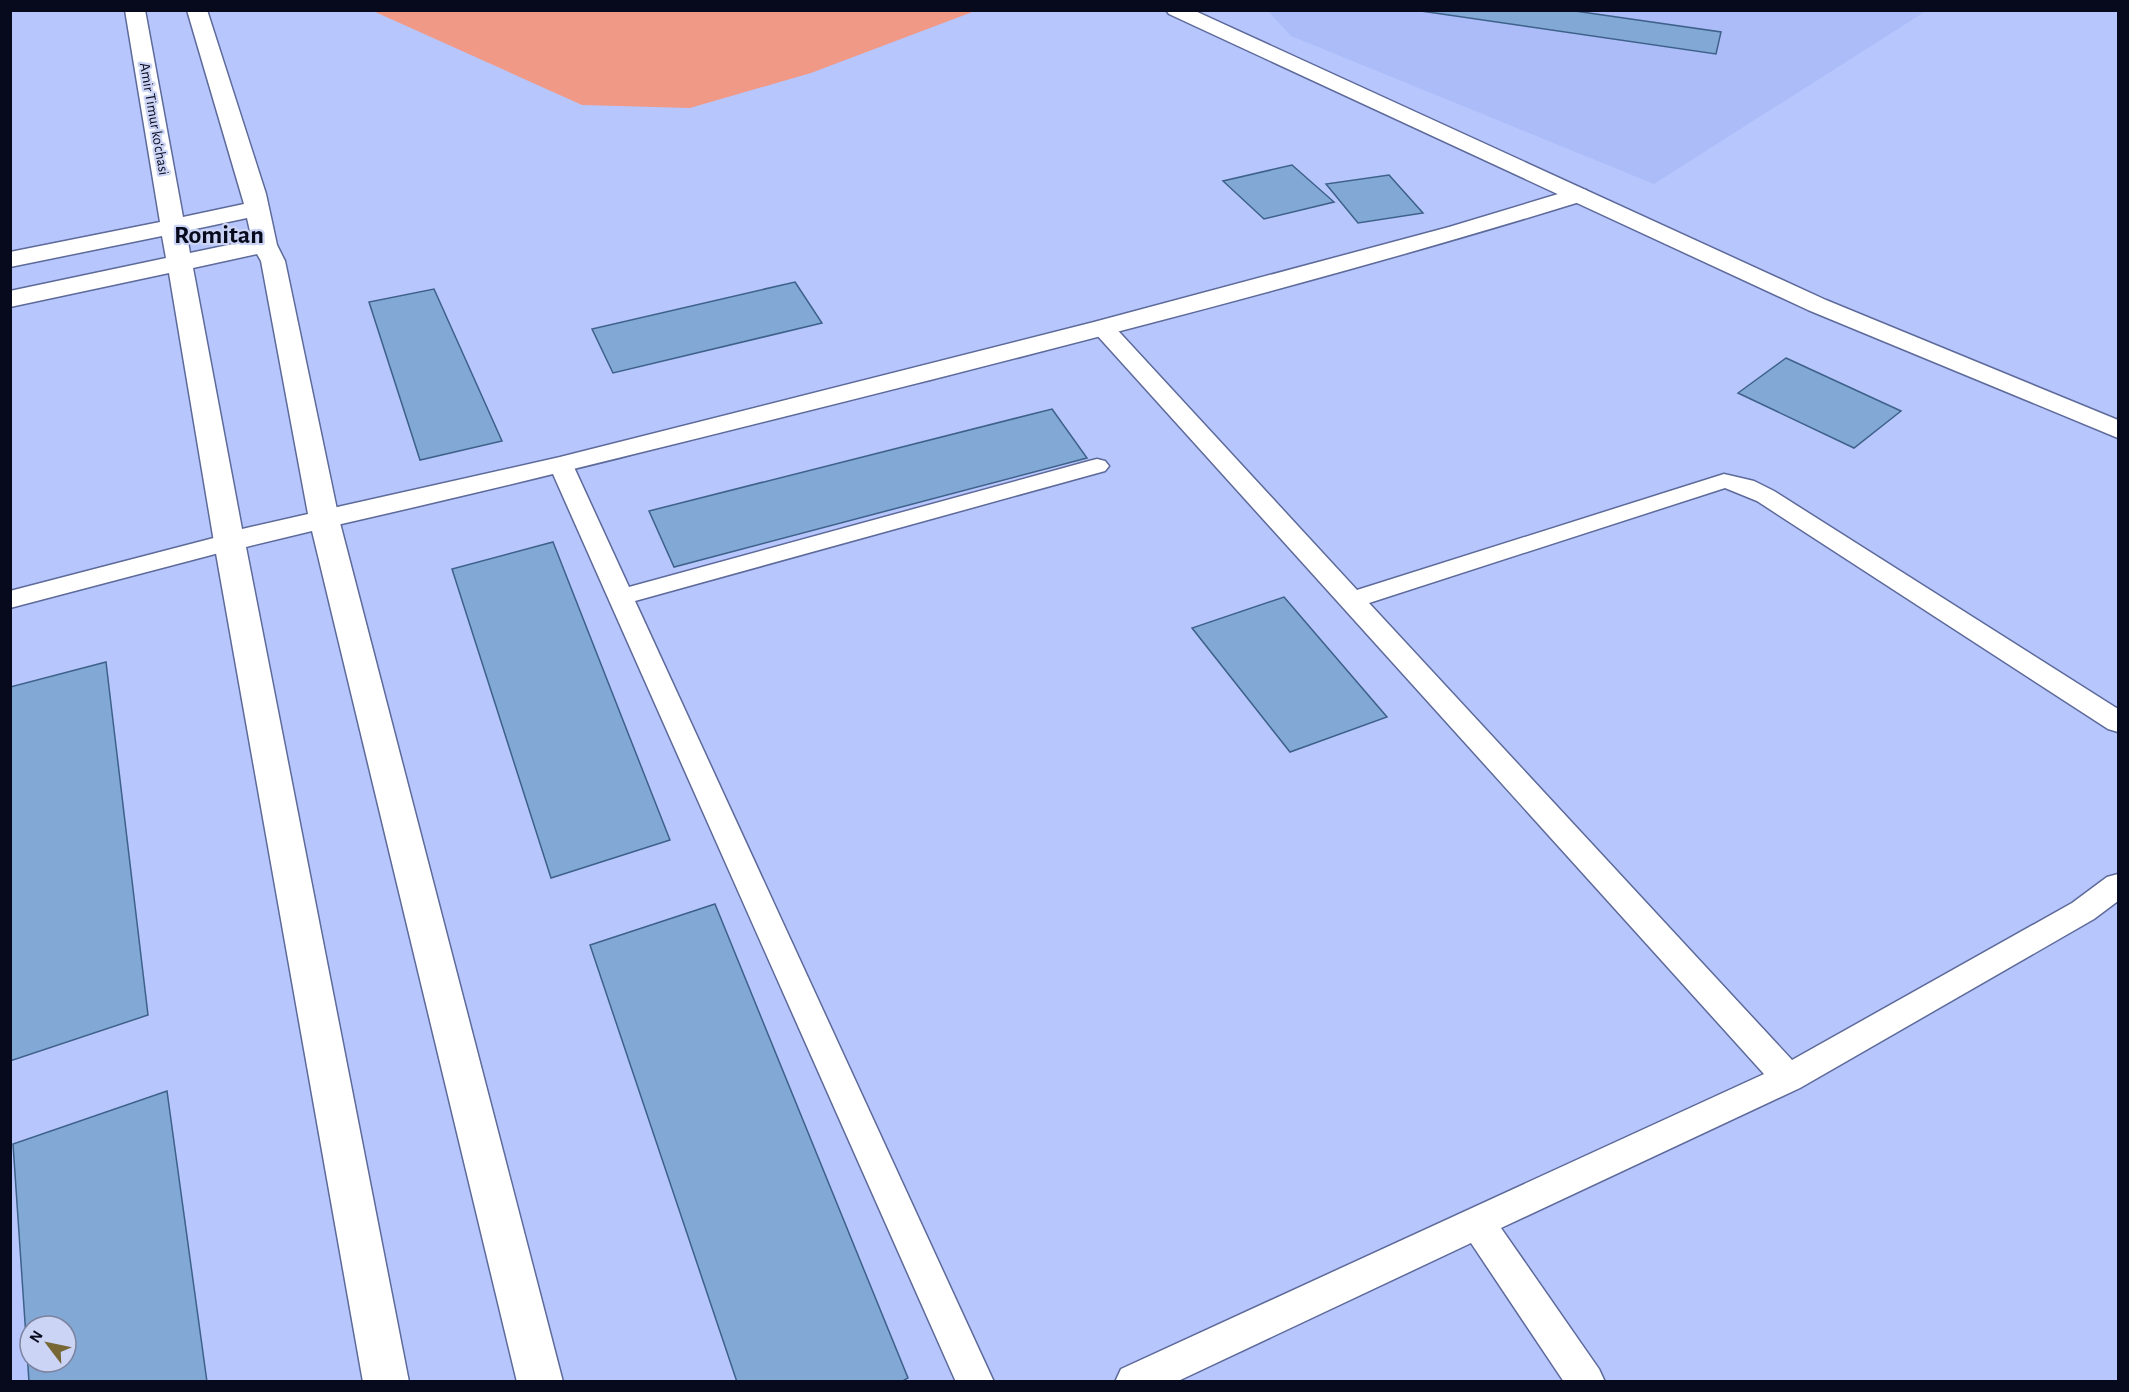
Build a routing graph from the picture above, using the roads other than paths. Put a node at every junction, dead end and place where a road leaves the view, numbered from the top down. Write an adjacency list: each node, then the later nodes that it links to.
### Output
1 (135, 10): 6 (street, Amir Timur ko‘chasi)
2 (197, 10): 5 (street)
3 (1176, 10): 4 (street)
4 (1578, 195): 11 (street); 12 (street)
5 (257, 209): 6 (street); 7 (street)
6 (172, 228): 8 (street); 9 (street, Amir Timur ko‘chasi)
7 (265, 245): 9 (street); 15 (street)
8 (10, 261)
9 (181, 263): 10 (street); 16 (street, Amir Timur ko‘chasi)
10 (10, 299)
11 (1103, 328): 13 (street); 19 (lane)
12 (2118, 430)
13 (561, 465): 15 (street); 17 (lane)
14 (1097, 466): 17 (lane)
15 (324, 519): 16 (street); 25 (street)
16 (229, 542): 18 (lane); 24 (street, Amir Timur ko‘chasi)
17 (621, 597): 26 (lane)
18 (10, 600)
19 (1352, 600): 20 (lane); 22 (lane)
20 (2118, 722)
21 (2118, 885): 22 (lane)
22 (1788, 1077): 23 (lane)
23 (1477, 1222): 27 (lane); 28 (lane)
24 (386, 1382)
25 (540, 1382)
26 (975, 1382)
27 (1134, 1382)
28 (1586, 1382)

